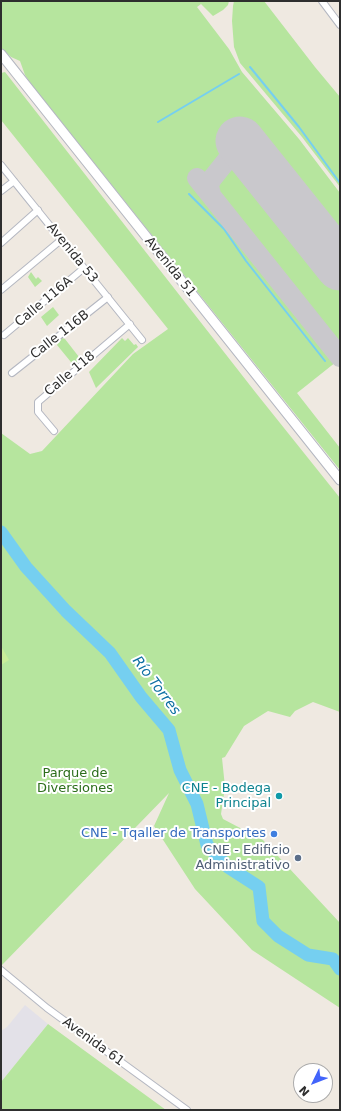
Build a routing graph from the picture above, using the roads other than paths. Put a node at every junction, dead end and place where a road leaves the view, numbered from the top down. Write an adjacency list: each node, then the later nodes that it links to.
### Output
1 (322, 1): 2 (street)
2 (340, 25)
3 (3, 59): 18 (main road, Avenida 51)
4 (1, 165): 5 (street, Avenida 53)
5 (14, 181): 6 (street); 7 (street, Avenida 53)
6 (1, 191)
7 (38, 210): 8 (street, Avenida 53); 9 (street)
8 (61, 240): 10 (street, Avenida 53); 11 (street)
9 (1, 242)
10 (84, 268): 12 (street, Avenida 53); 14 (street, Calle 116A)
11 (1, 290)
12 (108, 298): 13 (street, Avenida 53); 16 (street, Calle 116B)
13 (130, 324): 15 (street, Avenida 53); 17 (street, Calle 118)
14 (4, 335)
15 (142, 340)
16 (12, 373)
17 (54, 431)
18 (340, 480)
19 (1, 970): 20 (street, Avenida 61)
20 (187, 1110)

